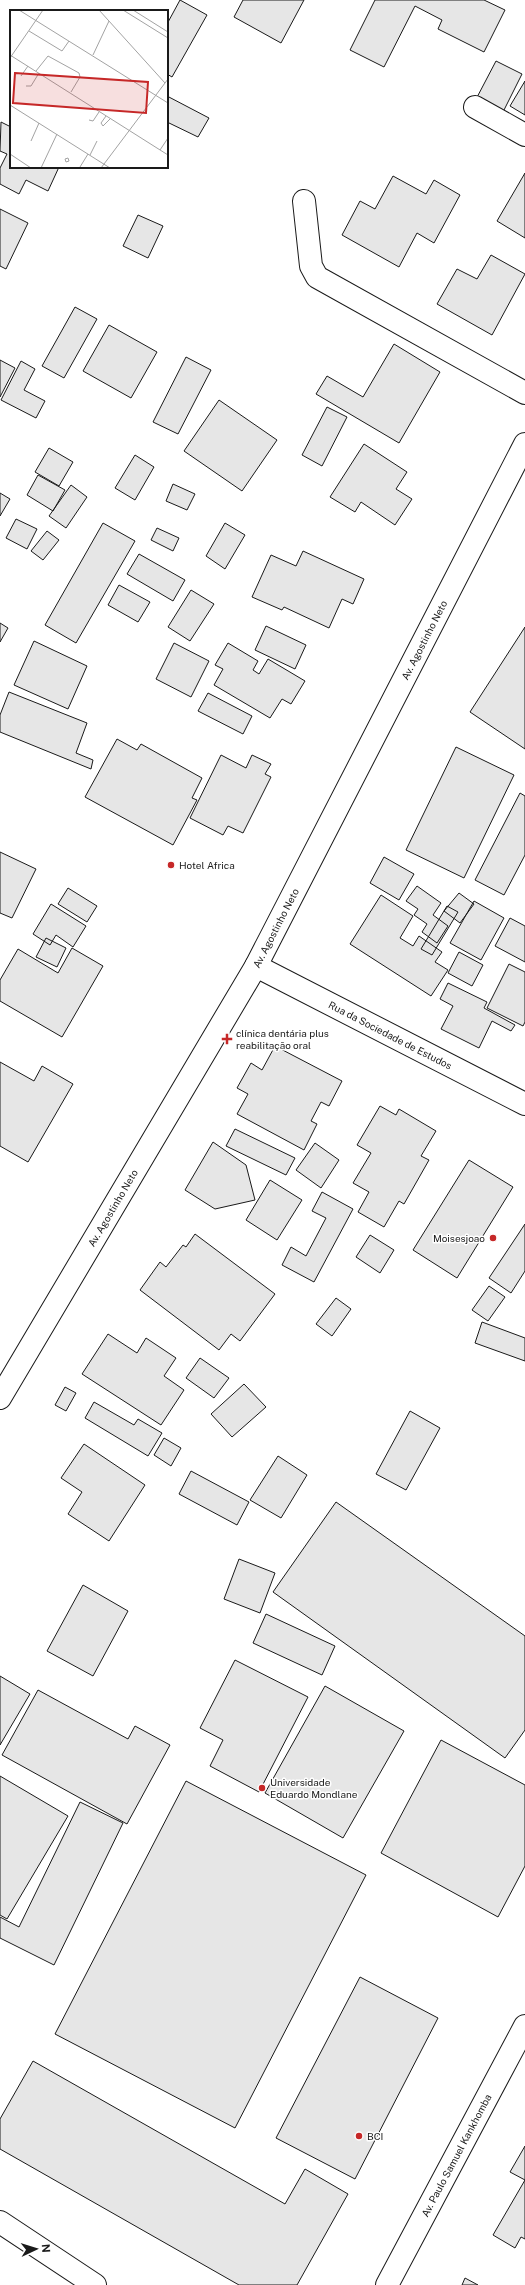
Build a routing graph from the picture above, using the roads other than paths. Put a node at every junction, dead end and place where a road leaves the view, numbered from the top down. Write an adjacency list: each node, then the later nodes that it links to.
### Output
1 (475, 107): 2 (street)
2 (525, 135)
3 (304, 201): 4 (street)
4 (525, 393)
5 (525, 444): 6 (street, Av. Agostinho Neto)
6 (256, 966): 7 (street, Rua da Sociedade de Estudos); 8 (street, Av. Agostinho Neto)
7 (525, 1104)
8 (0, 1398)
9 (525, 2026): 12 (street, Av. Paulo Samuel Kankhomba)
10 (0, 2222): 11 (street)
11 (95, 2285)
12 (386, 2285)

